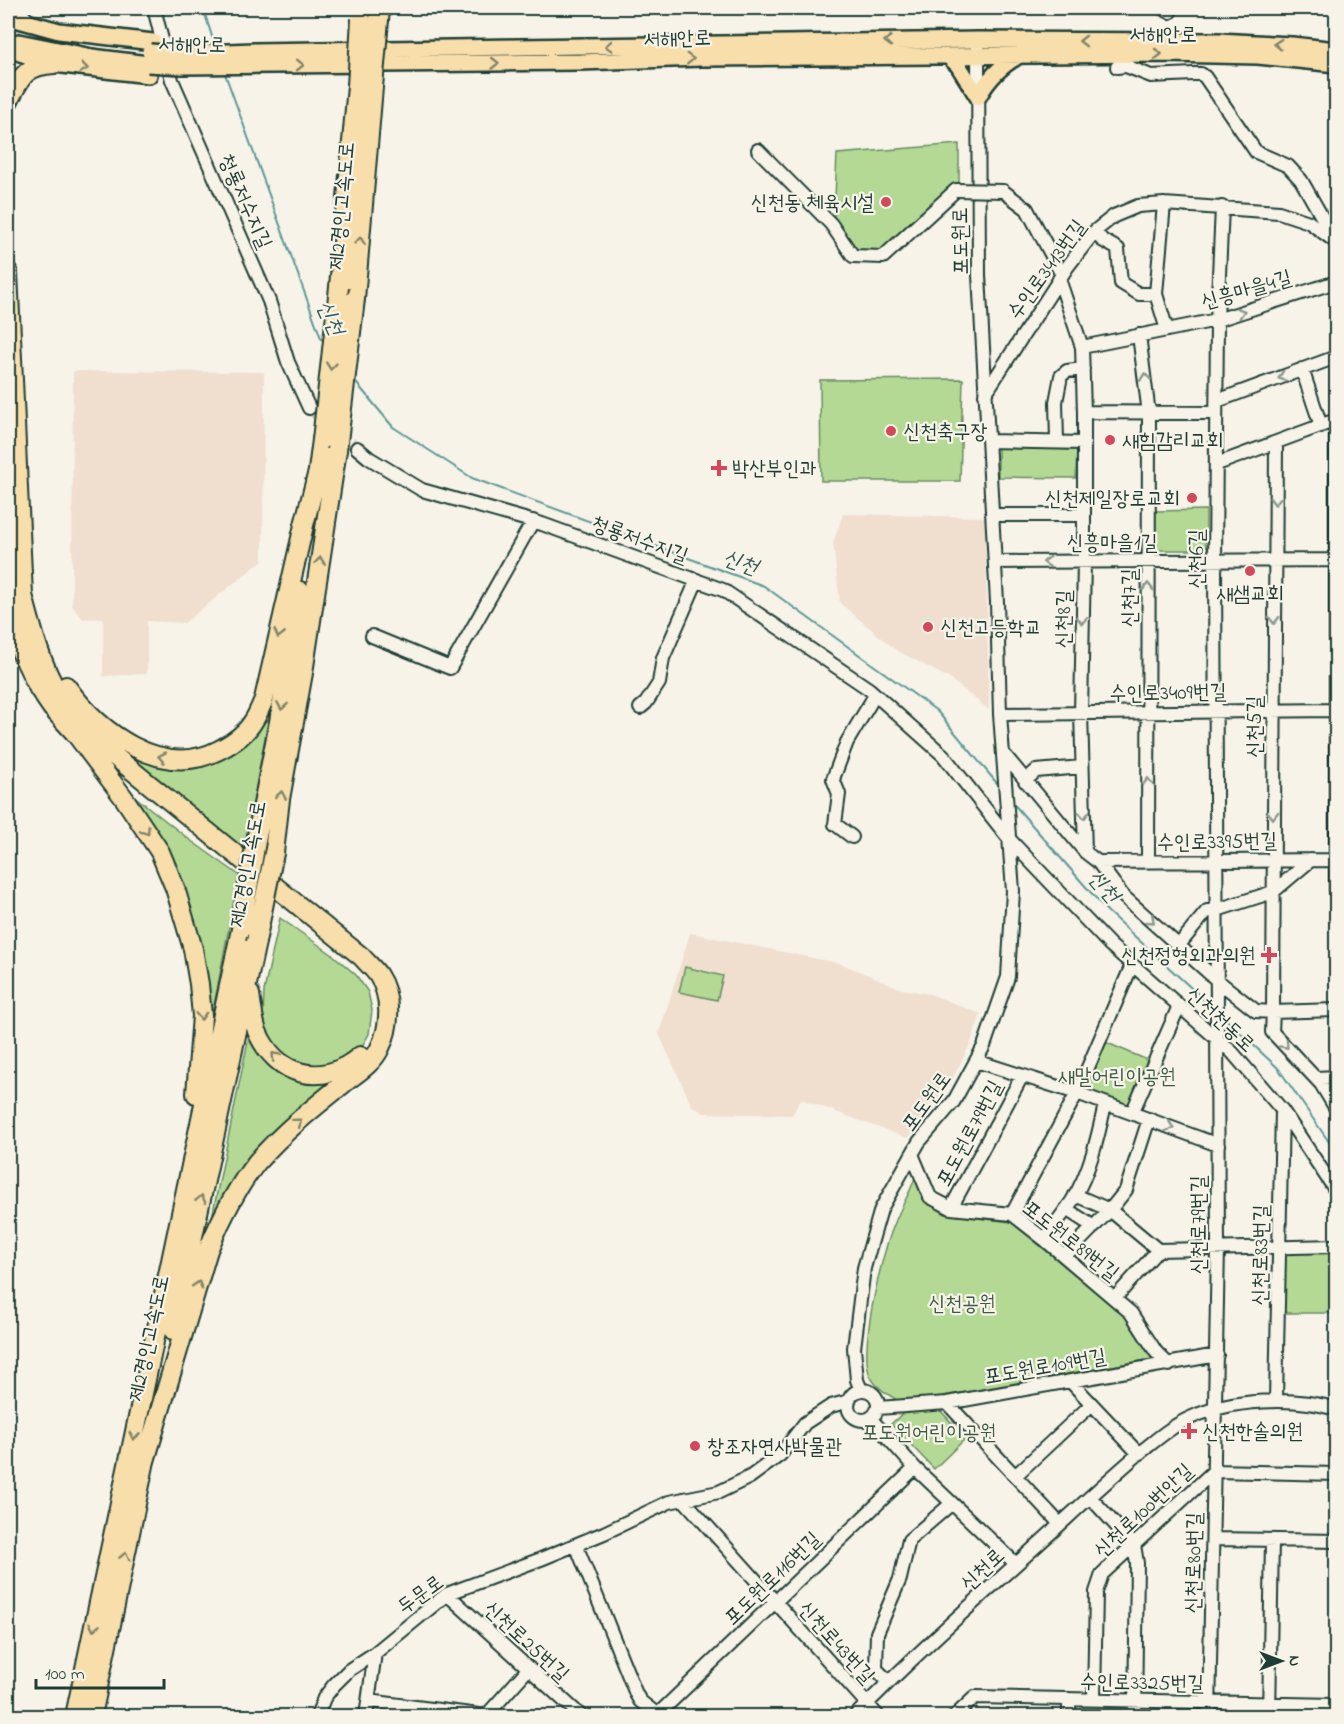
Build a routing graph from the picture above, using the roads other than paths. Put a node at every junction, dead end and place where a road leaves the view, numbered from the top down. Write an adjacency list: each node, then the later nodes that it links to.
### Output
1 (17, 8): 7 (street)
2 (154, 8): 39 (street, 청룡저수지길)
3 (1162, 8): 4 (street)
4 (1171, 8)
5 (371, 13): 18 (highway, 제2경인고속도로, bridge)
6 (8, 17): 7 (main road)
7 (20, 36): 13 (main road, 서해안로); 13 (main road); 15 (main road)
8 (978, 48): 9 (main road, 서해안로, one-way to 8); 10 (main road, 서해안로, one-way to 10); 11 (main road, 서해안로); 12 (main road, 서해안로); 19 (street, 포도원로)
9 (1336, 50)
10 (236, 56): 11 (main road, 서해안로, one-way to 11); 14 (main road, 서해안로); 14 (main road)
11 (948, 56): 19 (main road)
12 (1018, 56): 16 (main road, 서해안로, one-way to 16); 19 (main road)
13 (150, 58): 14 (main road); 14 (main road, 서해안로, bridge); 15 (main road, one-way to 13)
14 (189, 58)
15 (54, 64): 20 (highway)
16 (1336, 64)
17 (1118, 67): 25 (street)
18 (365, 86): 48 (highway, 제2경인고속도로, one-way to 48, bridge); 48 (highway, 제2경인고속도로, one-way to 18, bridge)
19 (978, 97): 37 (street, 포도원로)
20 (8, 102)
21 (758, 150): 27 (street, 신천8길, bridge)
22 (1164, 204): 23 (street, 수인로3413번길); 24 (street, 수인로3413번길); 29 (street)
23 (1222, 207): 25 (street, 수인로3413번길); 30 (street, 신천6길)
24 (1095, 231): 27 (street, 수인로3413번길); 29 (street)
25 (1336, 242)
26 (8, 272): 64 (highway)
27 (1061, 277): 33 (street, 신천8길); 37 (street, 수인로3413번길)
28 (1336, 282): 30 (street, 신흥마을4길, one-way to 28)
29 (1156, 294): 31 (street)
30 (1217, 320): 31 (street, 신흥마을4길); 38 (street, 신천6길)
31 (1167, 330): 32 (street, 신흥마을4길)
32 (1139, 335): 33 (street, 신흥마을4길); 41 (street, 신천7길, one-way to 32)
33 (1082, 346): 35 (street, 신천8길)
34 (1336, 357): 36 (street)
35 (1083, 369): 40 (street, 신천8길); 45 (street)
36 (1302, 369): 38 (street, one-way to 38); 43 (street)
37 (985, 394): 44 (street, 포도원로)
38 (1216, 407): 41 (street); 50 (street, 신천6길)
39 (309, 408)
40 (1084, 412): 41 (street); 46 (street, 신천8길)
41 (1149, 414): 59 (street, 신천7길)
42 (1336, 420): 43 (street); 55 (street)
43 (1321, 426): 47 (street)
44 (988, 441): 45 (street); 52 (street, 포도원로)
45 (1058, 441): 46 (street)
46 (1084, 442): 53 (street, 신천8길)
47 (1276, 442): 50 (street); 56 (street, 신천5길, one-way to 56)
48 (329, 445): 51 (highway, 제2경인고속도로); 92 (highway, 제2경인고속도로, one-way to 48, bridge)
49 (357, 448): 54 (street, 청룡저수지길)
50 (1217, 464): 60 (street, 신천6길)
51 (317, 476): 64 (highway, one-way to 64); 110 (highway, 제2경인고속도로, one-way to 110, bridge)
52 (992, 515): 53 (street); 57 (street, 포도원로)
53 (1084, 515): 58 (street, 신천8길)
54 (533, 521): 61 (street, 청룡저수지길); 63 (street)
55 (1336, 560): 56 (street, 신흥마을1길); 66 (street)
56 (1275, 561): 60 (street, 신흥마을1길); 68 (street, 신천5길, one-way to 68)
57 (994, 562): 58 (street, 신흥마을1길, one-way to 57); 73 (street, 포도원로)
58 (1084, 562): 59 (street, 신흥마을1길); 72 (street, 신천8길, one-way to 72)
59 (1148, 562): 60 (street, 신흥마을1길); 71 (street, 신천7길, one-way to 59)
60 (1215, 562): 70 (street, 신천6길)
61 (697, 580): 65 (street, 청룡저수지길); 67 (street)
62 (8, 597): 74 (highway)
63 (372, 636)
64 (36, 646): 137 (highway, one-way to 64)
65 (875, 695): 78 (street, 청룡저수지길); 79 (street)
66 (1336, 701): 69 (street)
67 (640, 708)
68 (1274, 710): 69 (street, 수인로3409번길); 70 (street, 수인로3409번길); 82 (street, 신천5길, one-way to 82)
69 (1336, 710): 84 (street)
70 (1217, 711): 71 (street, 수인로3409번길); 81 (street, 신천6길)
71 (1148, 712): 72 (street, 수인로3409번길); 85 (street, 신천7길, one-way to 71)
72 (1081, 713): 73 (street, 수인로3409번길); 76 (street, 신천8길)
73 (1000, 714): 75 (street, 포도원로)
74 (75, 733): 92 (highway, one-way to 92); 110 (highway, one-way to 110)
75 (1003, 757): 77 (street); 78 (street, 포도원로)
76 (1082, 767): 77 (street); 80 (street, 신천8길, one-way to 80)
77 (1025, 781): 80 (street)
78 (1010, 835): 91 (street, 신천천동로); 98 (street, 포도원로)
79 (852, 837)
80 (1085, 852): 86 (street)
81 (1217, 860): 82 (street, 수인로3395번길); 85 (street, 수인로3395번길); 89 (street, 신천6길)
82 (1273, 860): 83 (street, 수인로3395번길); 87 (street, 신천5길)
83 (1311, 860): 84 (street, 수인로3395번길); 87 (street)
84 (1336, 860): 88 (street)
85 (1148, 861): 86 (street, 수인로3395번길)
86 (1098, 862): 90 (street, one-way to 90)
87 (1273, 891): 89 (street); 96 (street, 신천5길)
88 (1336, 891)
89 (1217, 910): 90 (street); 93 (street, 신천6길)
90 (1179, 945): 93 (street)
91 (1132, 965): 94 (street, 신천천동로); 102 (street)
92 (251, 966): 137 (highway, 제2경인고속도로, one-way to 92)
93 (1218, 987): 96 (street); 97 (street, 신천로79번길)
94 (1179, 1006): 97 (street, 신천천동로); 106 (street)
95 (1336, 1010): 96 (street)
96 (1273, 1012): 101 (street, 신천5길, one-way to 101)
97 (1218, 1034): 105 (street, 신천천동로); 108 (street, 신천로79번길)
98 (976, 1061): 99 (street, 포도원로79번길); 109 (street, 포도원로)
99 (1022, 1076): 102 (street, 포도원로79번길); 113 (street, 포도원로79번길)
100 (1336, 1077): 101 (street)
101 (1316, 1078): 104 (street, 신천5길)
102 (1077, 1093): 103 (street, 포도원로79번길); 116 (street)
103 (1105, 1104): 106 (street, 포도원로79번길); 112 (street)
104 (1336, 1109)
105 (1282, 1110): 111 (street, 신천천동로); 120 (street, 신천로83번길)
106 (1132, 1113): 107 (street, 포도원로79번길)
107 (1149, 1119): 108 (street, 포도원로79번길, one-way to 108); 115 (street)
108 (1218, 1145): 121 (street, 신천로79번길)
109 (912, 1154): 113 (street); 128 (street, 포도원로)
110 (189, 1174): 166 (highway, 제2경인고속도로, one-way to 166)
111 (1336, 1191)
112 (1075, 1195): 114 (street); 115 (street)
113 (951, 1208): 116 (street, 포도원로89번길)
114 (1066, 1209): 117 (street); 118 (street)
115 (1110, 1210): 117 (street); 122 (street)
116 (1012, 1214): 118 (street, 포도원로89번길)
117 (1094, 1227): 123 (street)
118 (1044, 1239): 123 (street, 포도원로89번길)
119 (1336, 1246): 120 (street)
120 (1280, 1247): 121 (street); 129 (street, 신천로83번길)
121 (1218, 1248): 122 (street); 125 (street, 신천로79번길)
122 (1158, 1250): 124 (street)
123 (1065, 1256): 124 (street, 포도원로89번길)
124 (1115, 1298): 126 (street, 포도원로89번길)
125 (1217, 1355): 126 (street, 포도원로109번길); 134 (street, 신천로79번길)
126 (1169, 1365): 127 (street, 포도원로109번길)
127 (1071, 1382): 131 (street, 포도원로109번길); 132 (street)
128 (861, 1390): 130 (street); 135 (street)
129 (1276, 1400): 133 (street, 신천로); 134 (street, 신천로)
130 (849, 1401): 135 (street); 143 (street, 두문로)
131 (947, 1403): 135 (street, 포도원로109번길); 141 (street)
132 (1092, 1404): 136 (street); 141 (street)
133 (1336, 1409)
134 (1216, 1410): 136 (street, 신천로); 139 (street, 신천로80번길)
135 (874, 1413): 138 (street)
136 (1139, 1454): 142 (street, 신천로)
137 (144, 1461): 167 (highway, 제2경인고속도로, one-way to 137)
138 (915, 1468): 144 (street); 153 (street, 포도원로116번길)
139 (1214, 1471): 140 (street, 신천로100번안길); 146 (street, 신천로80번길); 150 (street, 신천로100번안길)
140 (1336, 1474)
141 (1015, 1476): 145 (street)
142 (1090, 1497): 145 (street, 신천로); 150 (street)
143 (683, 1499): 149 (street, 두문로); 153 (street, 신천로43번길)
144 (951, 1504): 151 (street); 156 (street)
145 (1060, 1524): 151 (street, 신천로)
146 (1213, 1539): 147 (street); 161 (street, 신천로80번길)
147 (1272, 1540): 148 (street); 164 (street)
148 (1336, 1541)
149 (576, 1545): 152 (street, 두문로); 172 (street)
150 (1134, 1545): 158 (street, 신천로100번안길); 160 (street)
151 (1016, 1564): 156 (street, 신천로)
152 (447, 1594): 154 (street, 두문로); 155 (street, 신천로25번길)
153 (775, 1602): 162 (street, 신천로43번길); 172 (street, 포도원로116번길)
154 (375, 1653): 159 (street); 168 (street, 두문로)
155 (529, 1668): 170 (street); 171 (street, 신천로25번길)
156 (889, 1682): 162 (street, 신천로)
157 (1070, 1699): 158 (street, 수인로3325번길); 175 (street, 수인로3325번길); 176 (street)
158 (1094, 1700): 160 (street, 수인로3325번길)
159 (369, 1701): 165 (street); 169 (street)
160 (1136, 1701): 161 (street, 수인로3325번길); 177 (street)
161 (1209, 1703): 164 (street, 수인로3325번길); 178 (street, 신천로80번길)
162 (867, 1704): 173 (street, 신천로); 174 (street, 신천로43번길)
163 (1336, 1705): 164 (street, 수인로3325번길)
164 (1270, 1710)
165 (424, 1712): 170 (street)
166 (75, 1716)
167 (92, 1716)
168 (317, 1716)
169 (366, 1716)
170 (486, 1716)
171 (581, 1716)
172 (657, 1716)
173 (855, 1716)
174 (878, 1716)
175 (955, 1716)
176 (1069, 1716)
177 (1135, 1716)
178 (1209, 1716)

